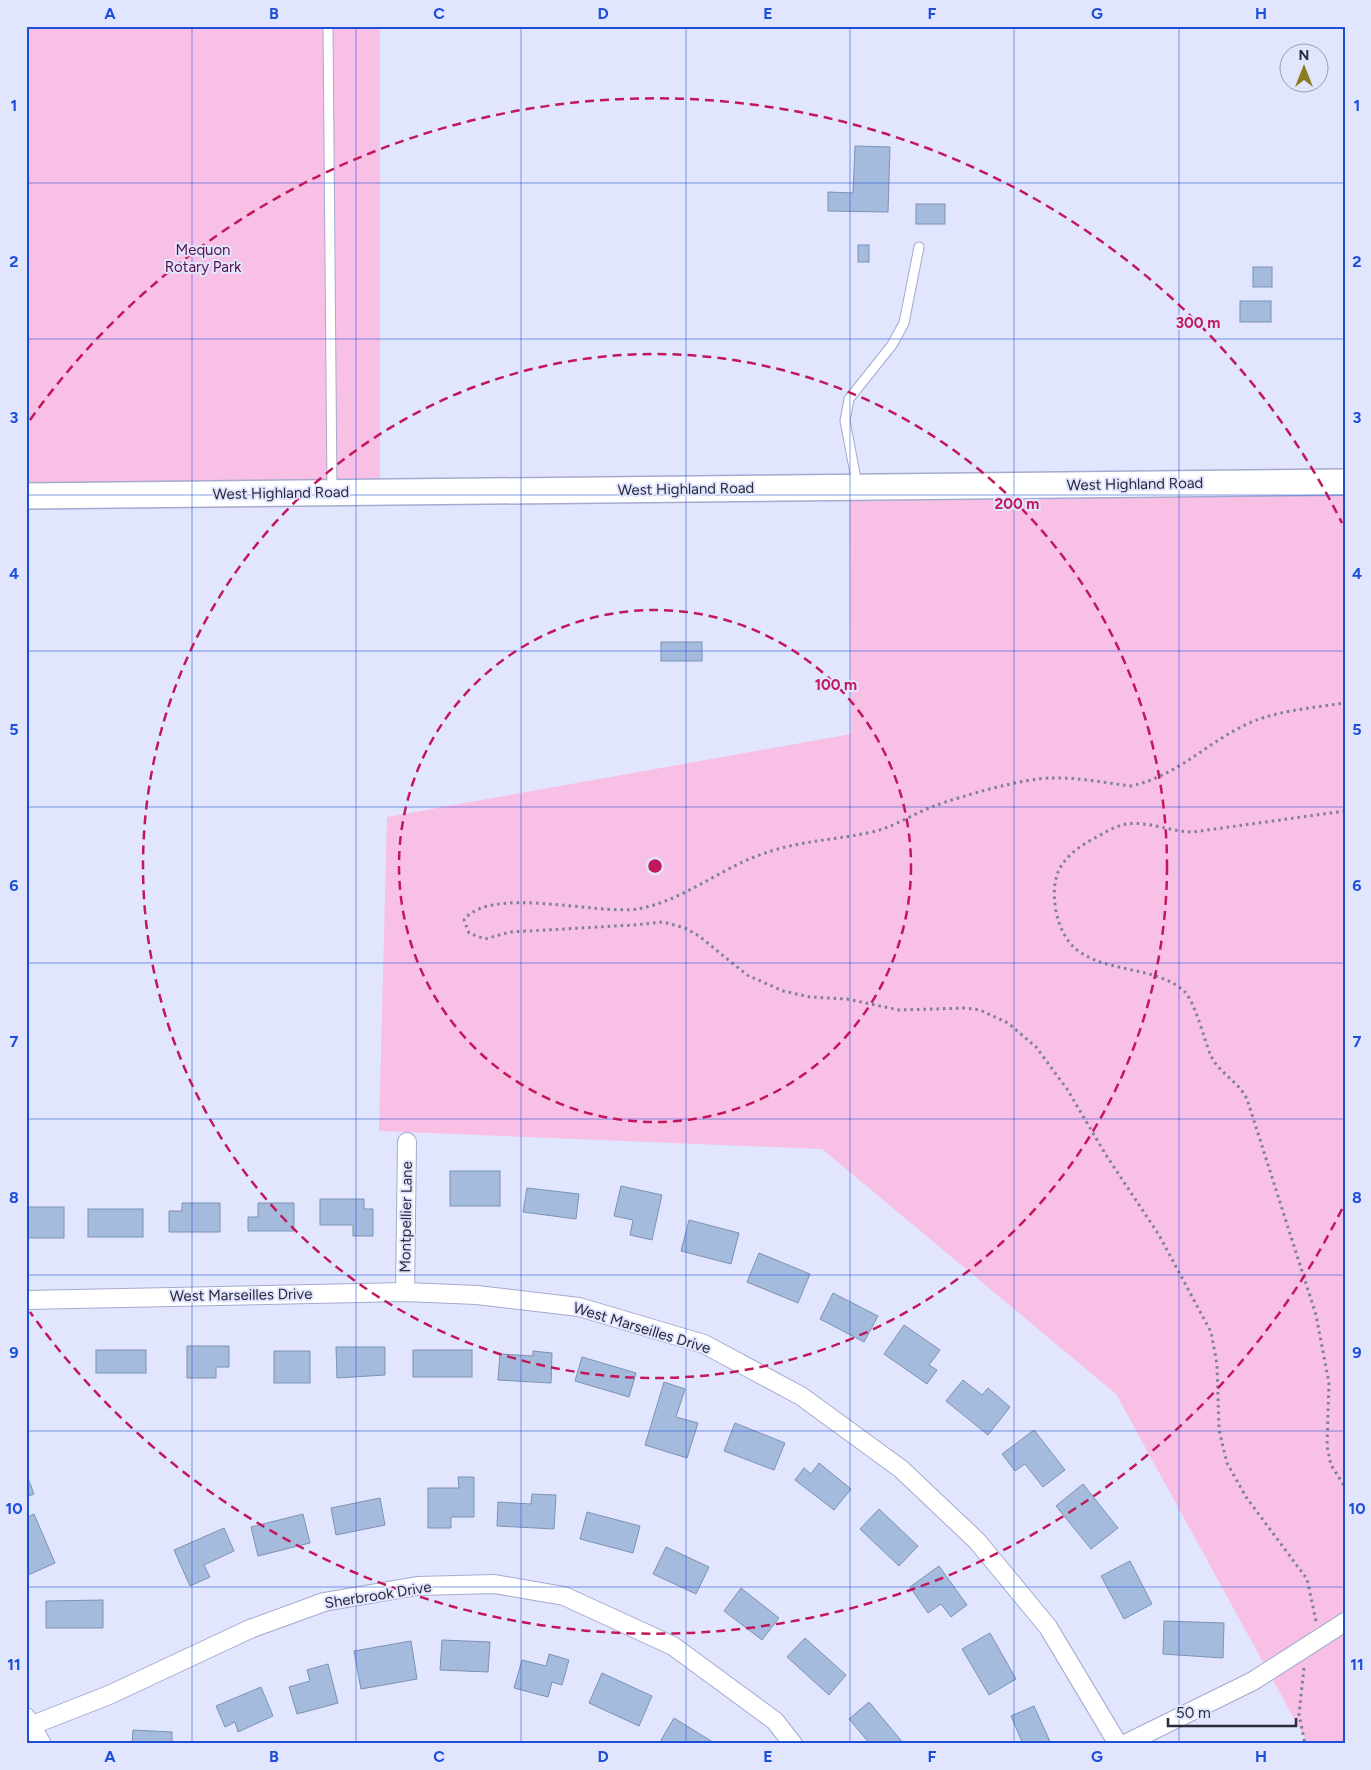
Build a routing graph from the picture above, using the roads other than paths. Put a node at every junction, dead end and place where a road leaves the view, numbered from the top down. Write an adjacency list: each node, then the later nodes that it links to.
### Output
1 (328, 26): 5 (lane)
2 (919, 247): 4 (lane)
3 (1345, 482): 4 (main road, West Highland Road)
4 (858, 487): 5 (main road, West Highland Road)
5 (332, 492): 6 (main road, West Highland Road)
6 (26, 496)
7 (407, 1142): 8 (street, Montpellier Lane)
8 (405, 1292): 9 (street, West Marseilles Drive); 14 (street, West Marseilles Drive)
9 (26, 1300)
10 (1345, 1622): 15 (street)
11 (28, 1721): 12 (street); 13 (street, Sherbrook Drive)
12 (42, 1744)
13 (793, 1744)
14 (1118, 1744)
15 (1125, 1744)

